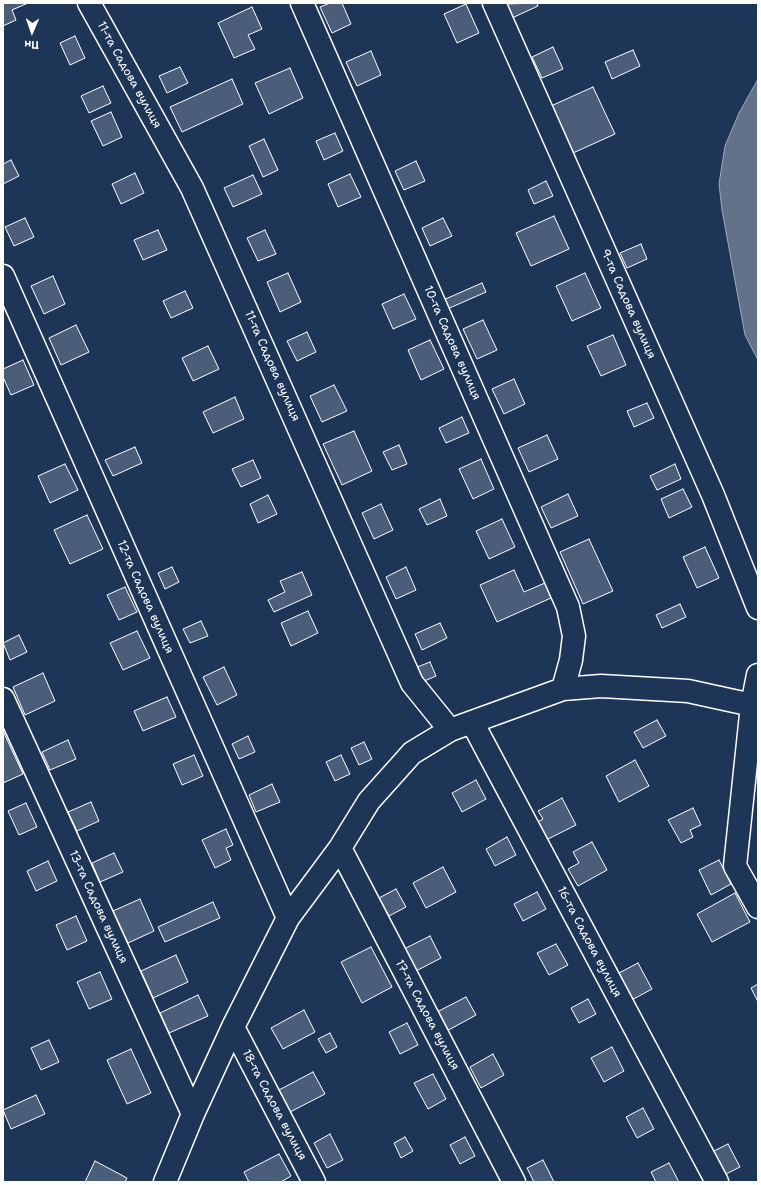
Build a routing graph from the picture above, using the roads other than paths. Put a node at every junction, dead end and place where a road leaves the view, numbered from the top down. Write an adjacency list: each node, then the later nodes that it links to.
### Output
1 (89, 3): 11 (street, 11-та Садова вулиця)
2 (302, 3): 7 (street, 10-та Садова вулиця)
3 (494, 3): 5 (street, 9-та Садова вулиця)
4 (3, 276): 14 (street, 12-та Садова вулиця)
5 (758, 608)
6 (758, 675): 9 (street)
7 (563, 689): 9 (street); 10 (street)
8 (3, 699): 16 (street, 13-та Садова вулиця)
9 (752, 705): 13 (street)
10 (472, 722): 11 (street); 20 (street, 16-та Садова вулиця)
11 (450, 730): 12 (street)
12 (340, 848): 14 (street); 19 (street, 17-та Садова вулиця)
13 (758, 908)
14 (288, 918): 15 (street)
15 (233, 1027): 16 (street); 18 (street, 18-та Садова вулиця)
16 (193, 1114): 17 (street)
17 (165, 1182)
18 (314, 1182)
19 (514, 1182)
20 (717, 1182)

